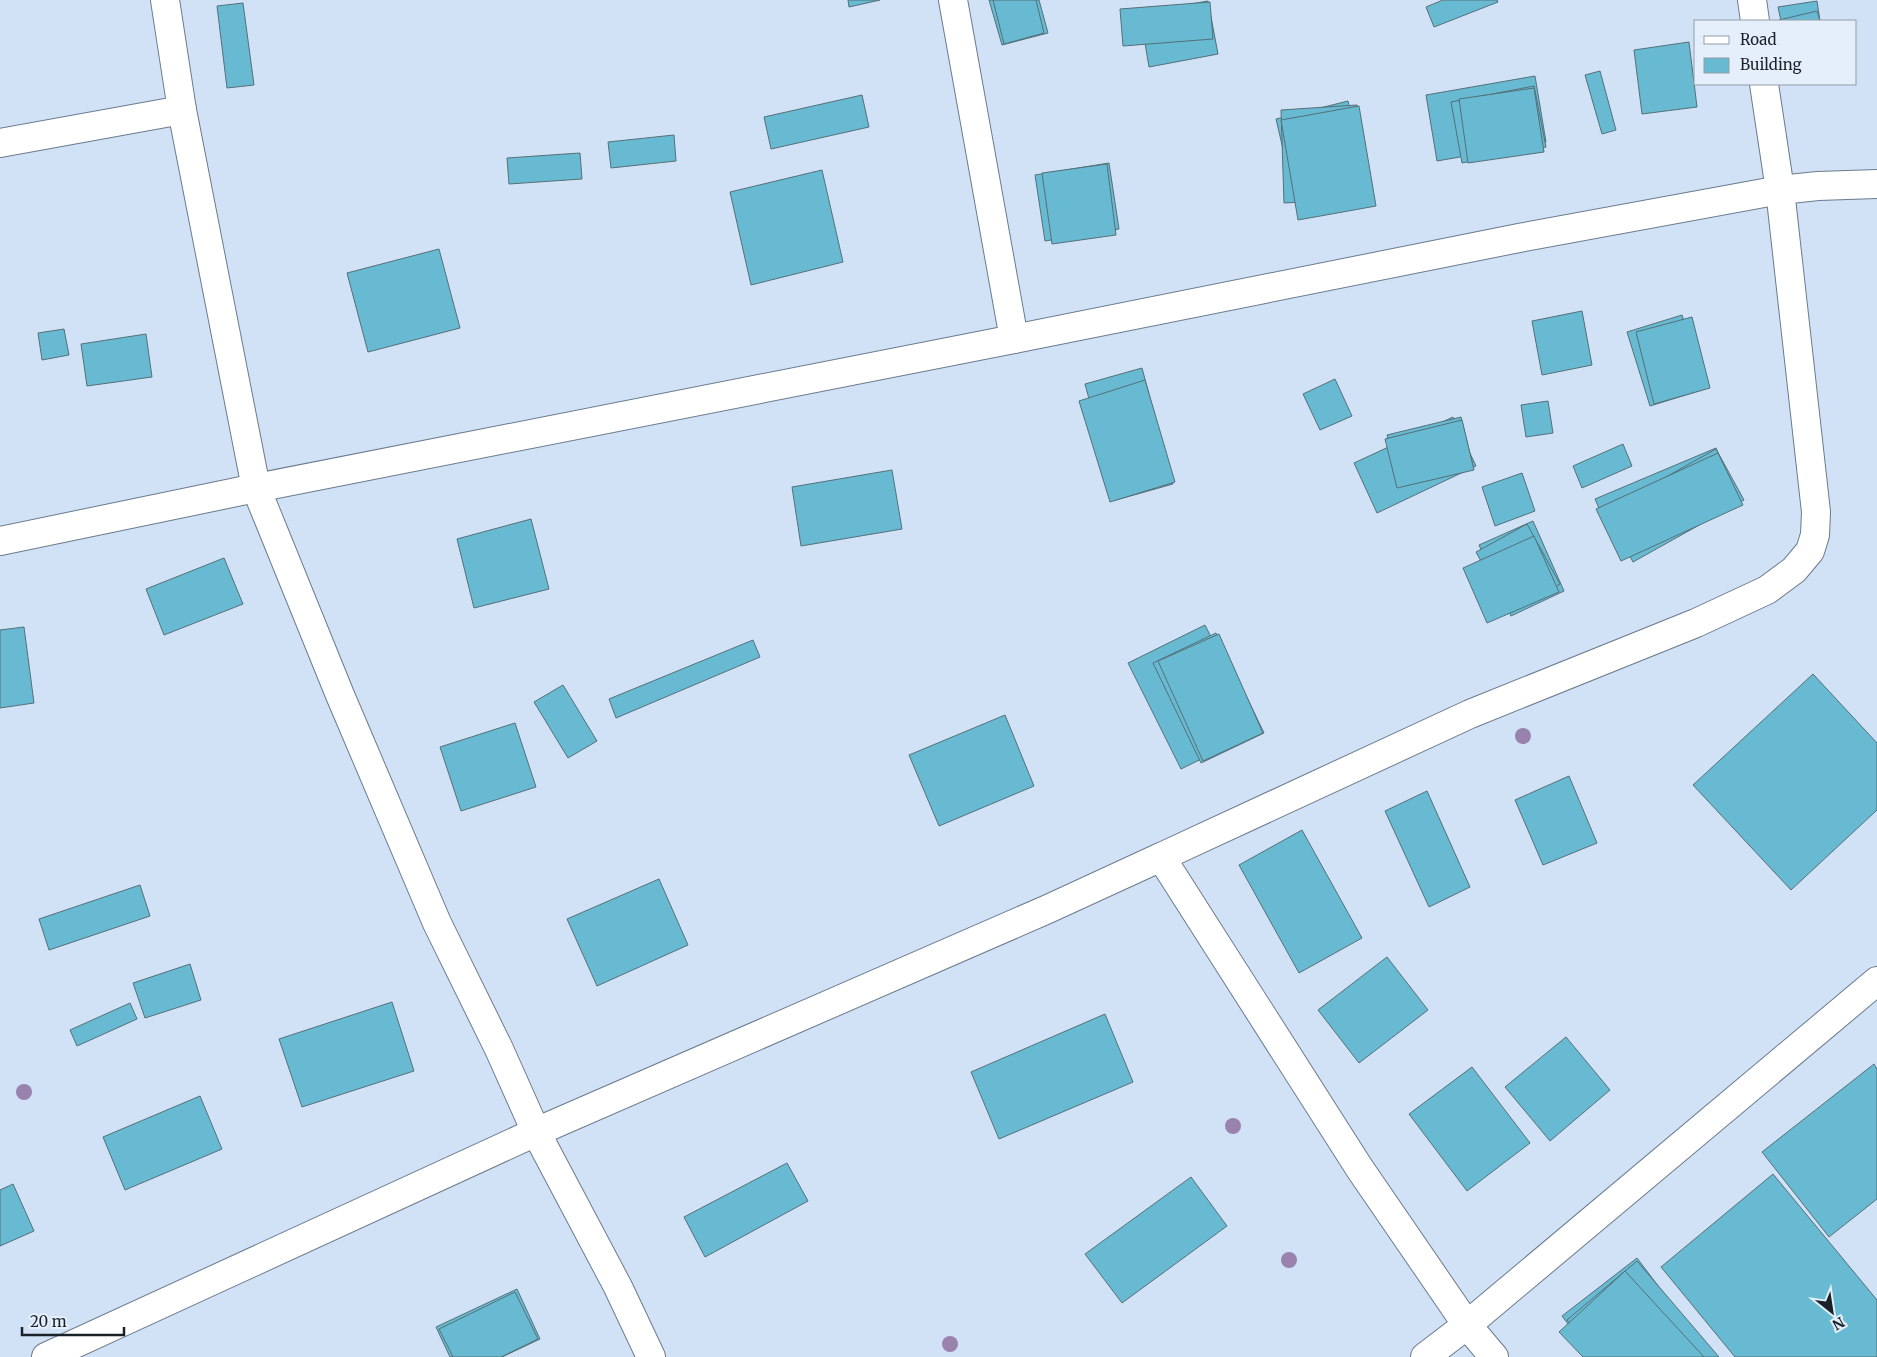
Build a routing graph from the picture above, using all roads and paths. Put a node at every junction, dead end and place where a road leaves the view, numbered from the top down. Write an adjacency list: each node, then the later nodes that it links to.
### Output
1 (165, 0): 6 (street)
2 (953, 0): 10 (street)
3 (1752, 0): 4 (street)
4 (1755, 20)
5 (1764, 85): 9 (street)
6 (182, 110): 7 (street); 11 (street)
7 (0, 143)
8 (1877, 184): 9 (street)
9 (1780, 190): 10 (street); 13 (street)
10 (1014, 339): 11 (street)
11 (256, 488): 12 (street); 15 (street)
12 (0, 540)
13 (1161, 857): 15 (street); 16 (street)
14 (1877, 981): 16 (street)
15 (536, 1132): 17 (street); 18 (street)
16 (1467, 1325): 19 (street); 20 (street)
17 (46, 1357)
18 (651, 1357)
19 (1425, 1357)
20 (1494, 1357)

